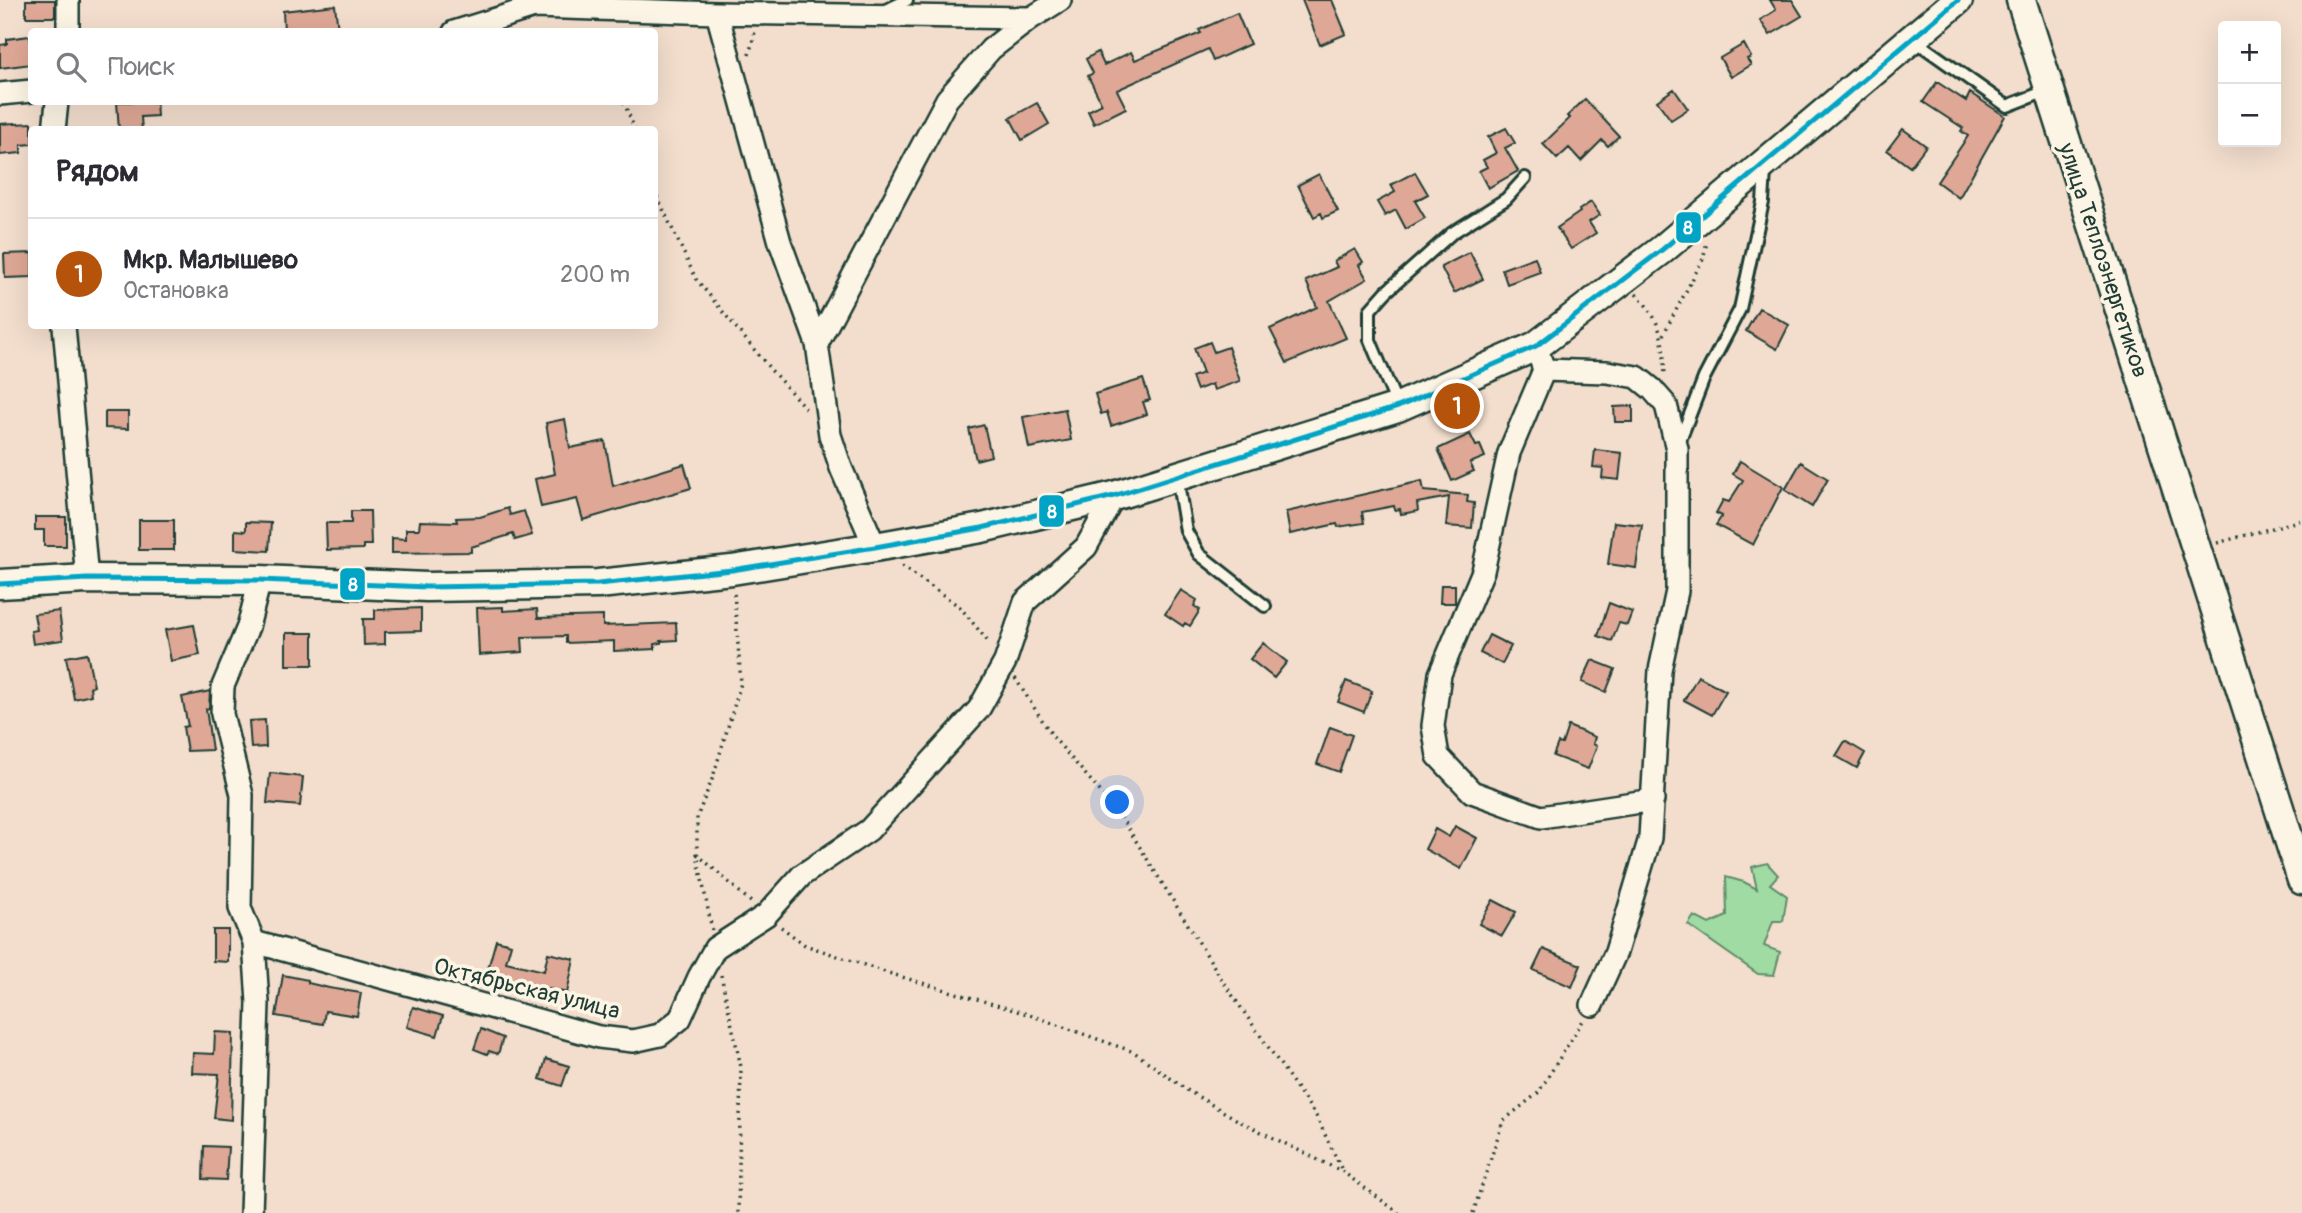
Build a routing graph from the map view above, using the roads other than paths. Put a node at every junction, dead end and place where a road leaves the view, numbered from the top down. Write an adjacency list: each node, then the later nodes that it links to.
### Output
1 (68, 0): 10 (street)
2 (906, 0): 8 (lane)
3 (1060, 0): 9 (street)
4 (1958, 0): 12 (street)
5 (2021, 0): 13 (street, улица Теплоэнергетиков)
6 (530, 4): 7 (street); 11 (street)
7 (715, 6): 8 (street); 21 (street)
8 (876, 15): 9 (street)
9 (1031, 18): 21 (street)
10 (68, 28)
11 (465, 28)
12 (1912, 39): 13 (lane); 18 (street)
13 (2050, 90): 33 (street, улица Теплоэнергетиков)
14 (28, 91): 15 (street)
15 (0, 94)
16 (57, 105): 17 (street)
17 (54, 126)
18 (1765, 164): 22 (street); 24 (lane)
19 (1525, 178): 23 (lane)
20 (64, 329): 28 (street)
21 (817, 344): 27 (street)
22 (1540, 358): 23 (street); 24 (street); 32 (street)
23 (1398, 407): 25 (street)
24 (1676, 449): 32 (street)
25 (1177, 477): 26 (street); 31 (lane)
26 (1114, 496): 27 (street); 34 (street, Октябрьская улица)
27 (875, 547): 29 (street)
28 (87, 579): 29 (street); 30 (street)
29 (260, 580): 34 (street)
30 (0, 584)
31 (1265, 606)
32 (1653, 800): 35 (street)
33 (2302, 880)
34 (254, 942): 36 (street)
35 (1592, 1005)
36 (251, 1213)

